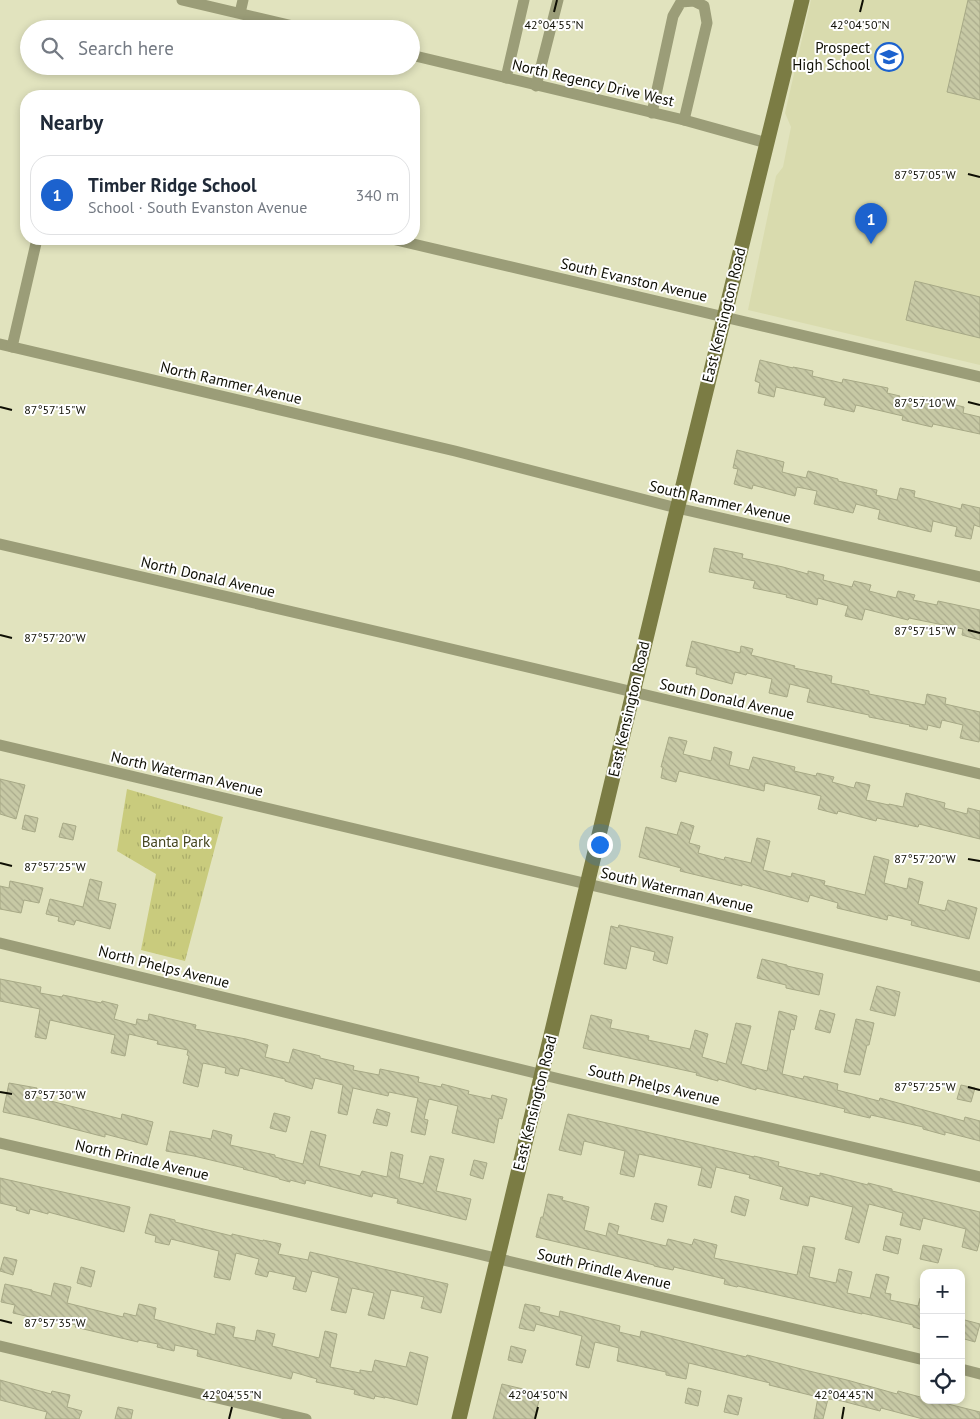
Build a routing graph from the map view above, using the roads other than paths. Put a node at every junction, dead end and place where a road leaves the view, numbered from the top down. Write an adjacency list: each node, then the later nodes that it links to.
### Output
1 (182, 0): 6 (street)
2 (243, 0): 7 (street)
3 (524, 0): 10 (street)
4 (558, 0): 11 (street)
5 (802, 0): 14 (main road, East Kensington Road)
6 (211, 3): 7 (street)
7 (240, 12): 8 (street)
8 (271, 20)
9 (420, 57): 10 (street, North Regency Drive West)
10 (506, 78): 11 (street, North Regency Drive West)
11 (536, 86): 12 (street, North Regency Drive West)
12 (652, 113): 13 (street, North Regency Drive West); 13 (street)
13 (684, 120): 14 (street, North Regency Drive West)
14 (767, 143): 17 (main road, East Kensington Road)
15 (36, 245): 19 (street)
16 (418, 245): 17 (street, South Evanston Avenue)
17 (724, 317): 20 (street, South Evanston Avenue); 22 (main road, East Kensington Road)
18 (0, 344): 19 (street, North Rammer Avenue)
19 (12, 347): 21 (street, North Rammer Avenue)
20 (980, 377)
21 (455, 451): 22 (street, South Rammer Avenue)
22 (677, 508): 24 (street, South Rammer Avenue); 26 (main road, East Kensington Road)
23 (0, 544): 25 (street, North Donald Avenue)
24 (980, 577)
25 (409, 639): 26 (street, South Donald Avenue)
26 (634, 692): 28 (street, South Donald Avenue); 30 (main road, East Kensington Road)
27 (0, 745): 29 (street, North Waterman Avenue)
28 (980, 774)
29 (366, 831): 30 (street, South Waterman Avenue)
30 (588, 884): 32 (street, South Waterman Avenue); 34 (main road, East Kensington Road)
31 (0, 943): 33 (street, North Phelps Avenue)
32 (980, 977)
33 (321, 1021): 34 (street, South Phelps Avenue)
34 (542, 1075): 36 (street, South Phelps Avenue); 38 (main road, East Kensington Road)
35 (0, 1142): 37 (street, North Prindle Avenue)
36 (980, 1177)
37 (276, 1208): 38 (street, South Prindle Avenue)
38 (497, 1258): 40 (street, South Prindle Avenue); 44 (main road, East Kensington Road)
39 (0, 1346): 43 (street)
40 (920, 1359)
41 (965, 1370): 42 (street)
42 (980, 1374)
43 (306, 1419)
44 (459, 1419)

